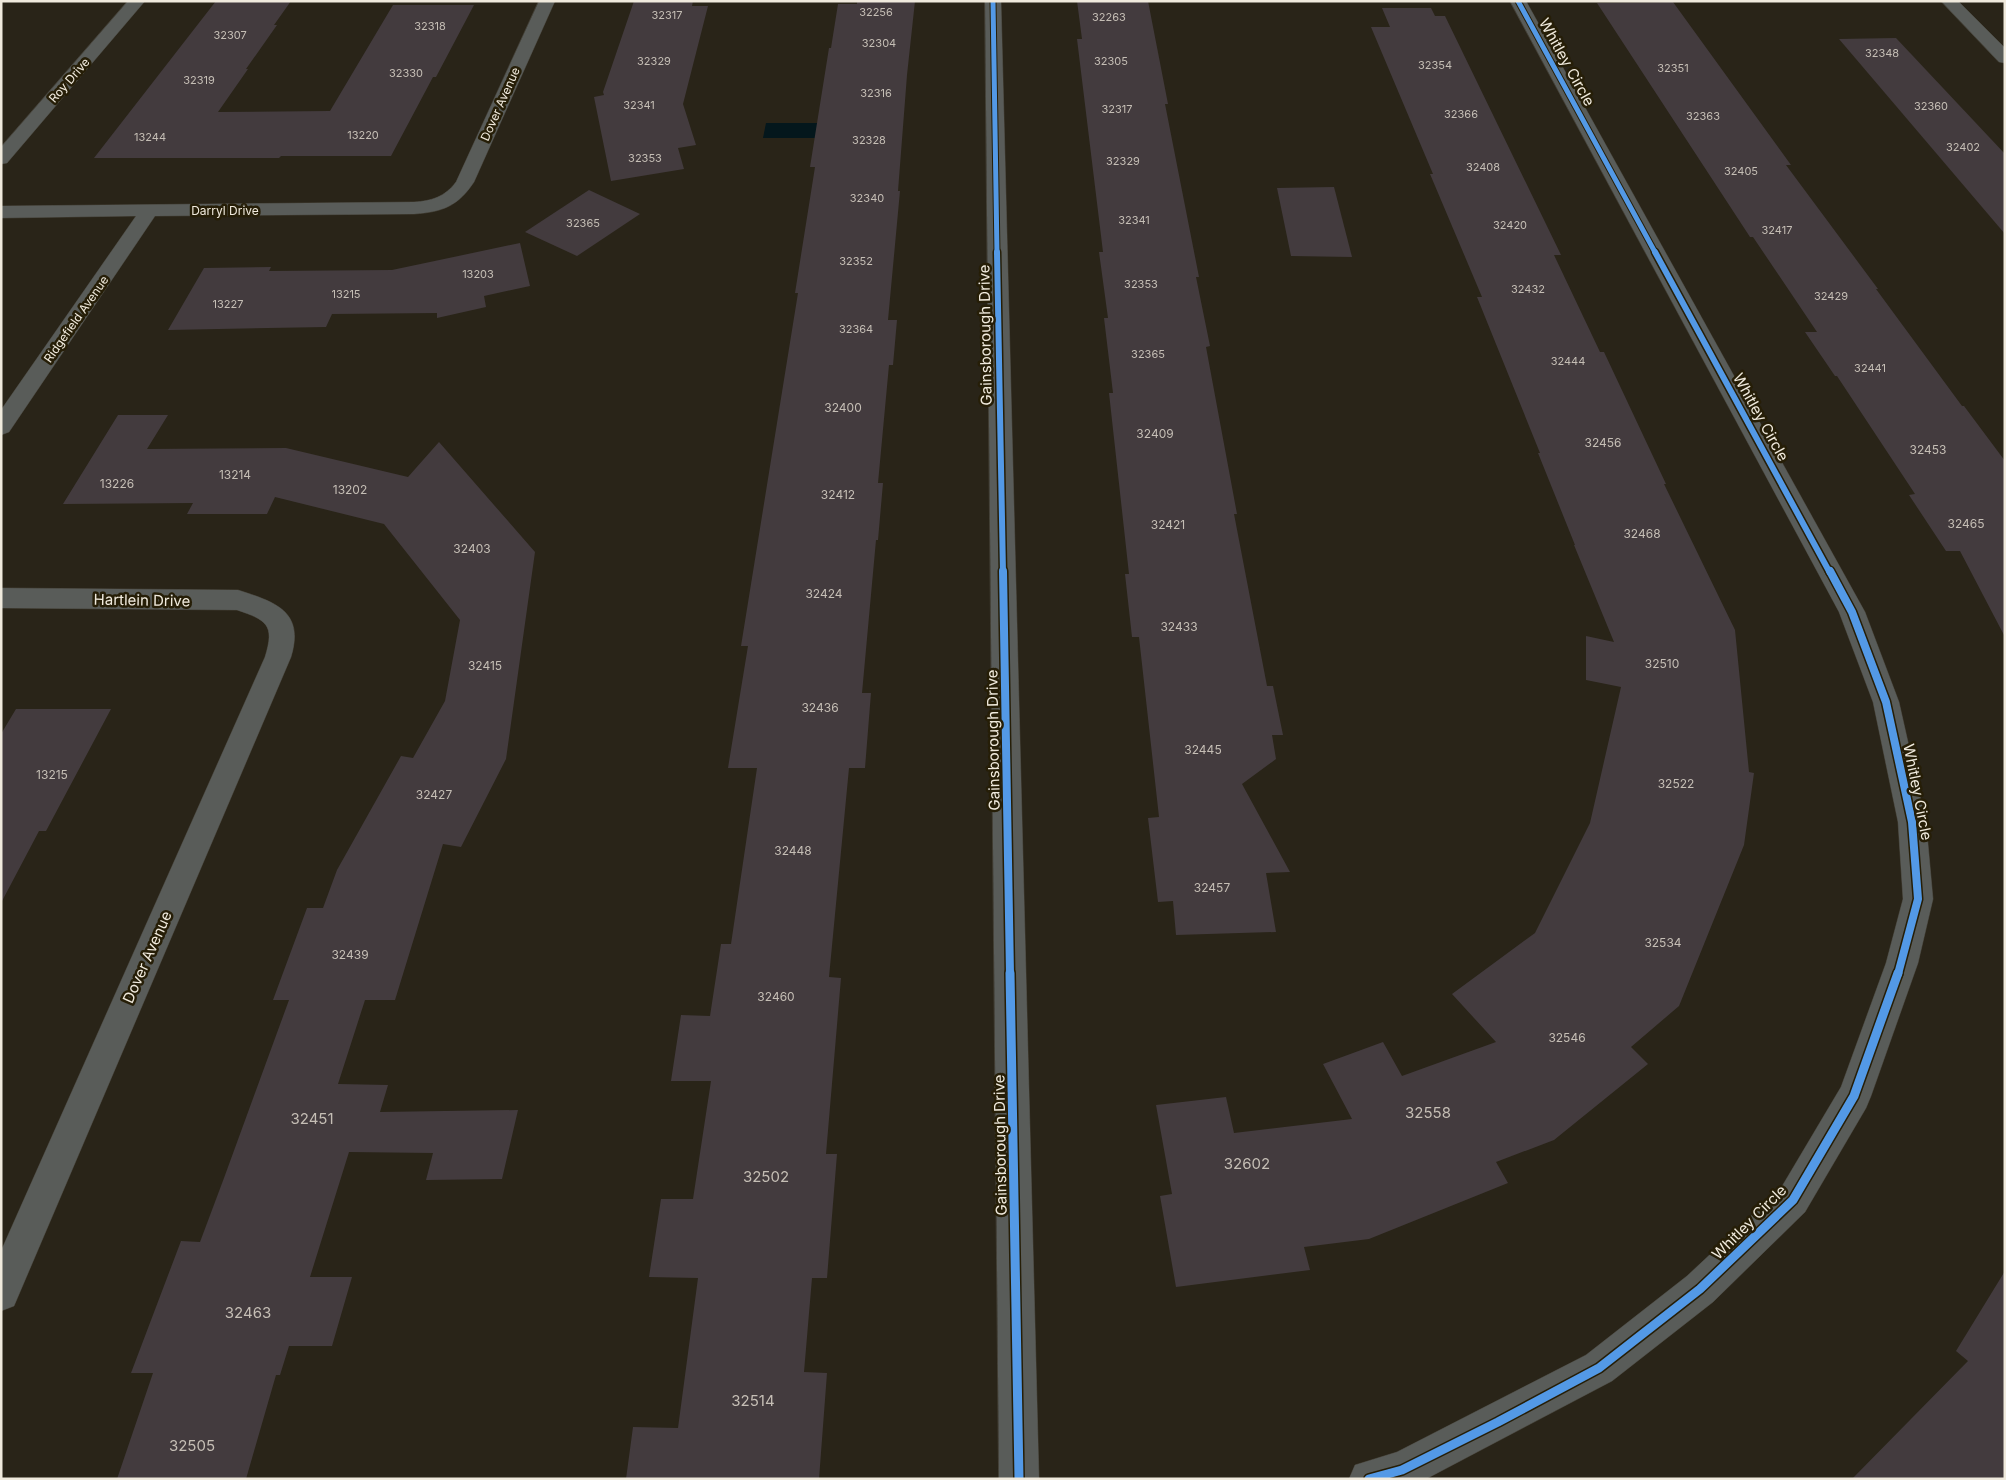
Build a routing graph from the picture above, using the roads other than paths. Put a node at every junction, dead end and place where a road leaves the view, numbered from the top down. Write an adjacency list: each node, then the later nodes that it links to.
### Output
1 (137, 1): 7 (street, Roy Drive)
2 (547, 1): 8 (street, Dover Avenue)
3 (993, 1): 15 (street, Gainsborough Drive)
4 (1518, 1): 16 (street, Whitley Circle)
5 (1949, 1): 6 (street)
6 (2005, 58)
7 (1, 159)
8 (447, 202): 9 (street, Darryl Drive)
9 (150, 210): 10 (street, Darryl Drive); 11 (street, Ridgefield Avenue)
10 (1, 212)
11 (1, 427)
12 (1, 598): 13 (street, Hartlein Drive)
13 (278, 619): 14 (street, Dover Avenue)
14 (1, 1293)
15 (1019, 1479)
16 (1369, 1479)

